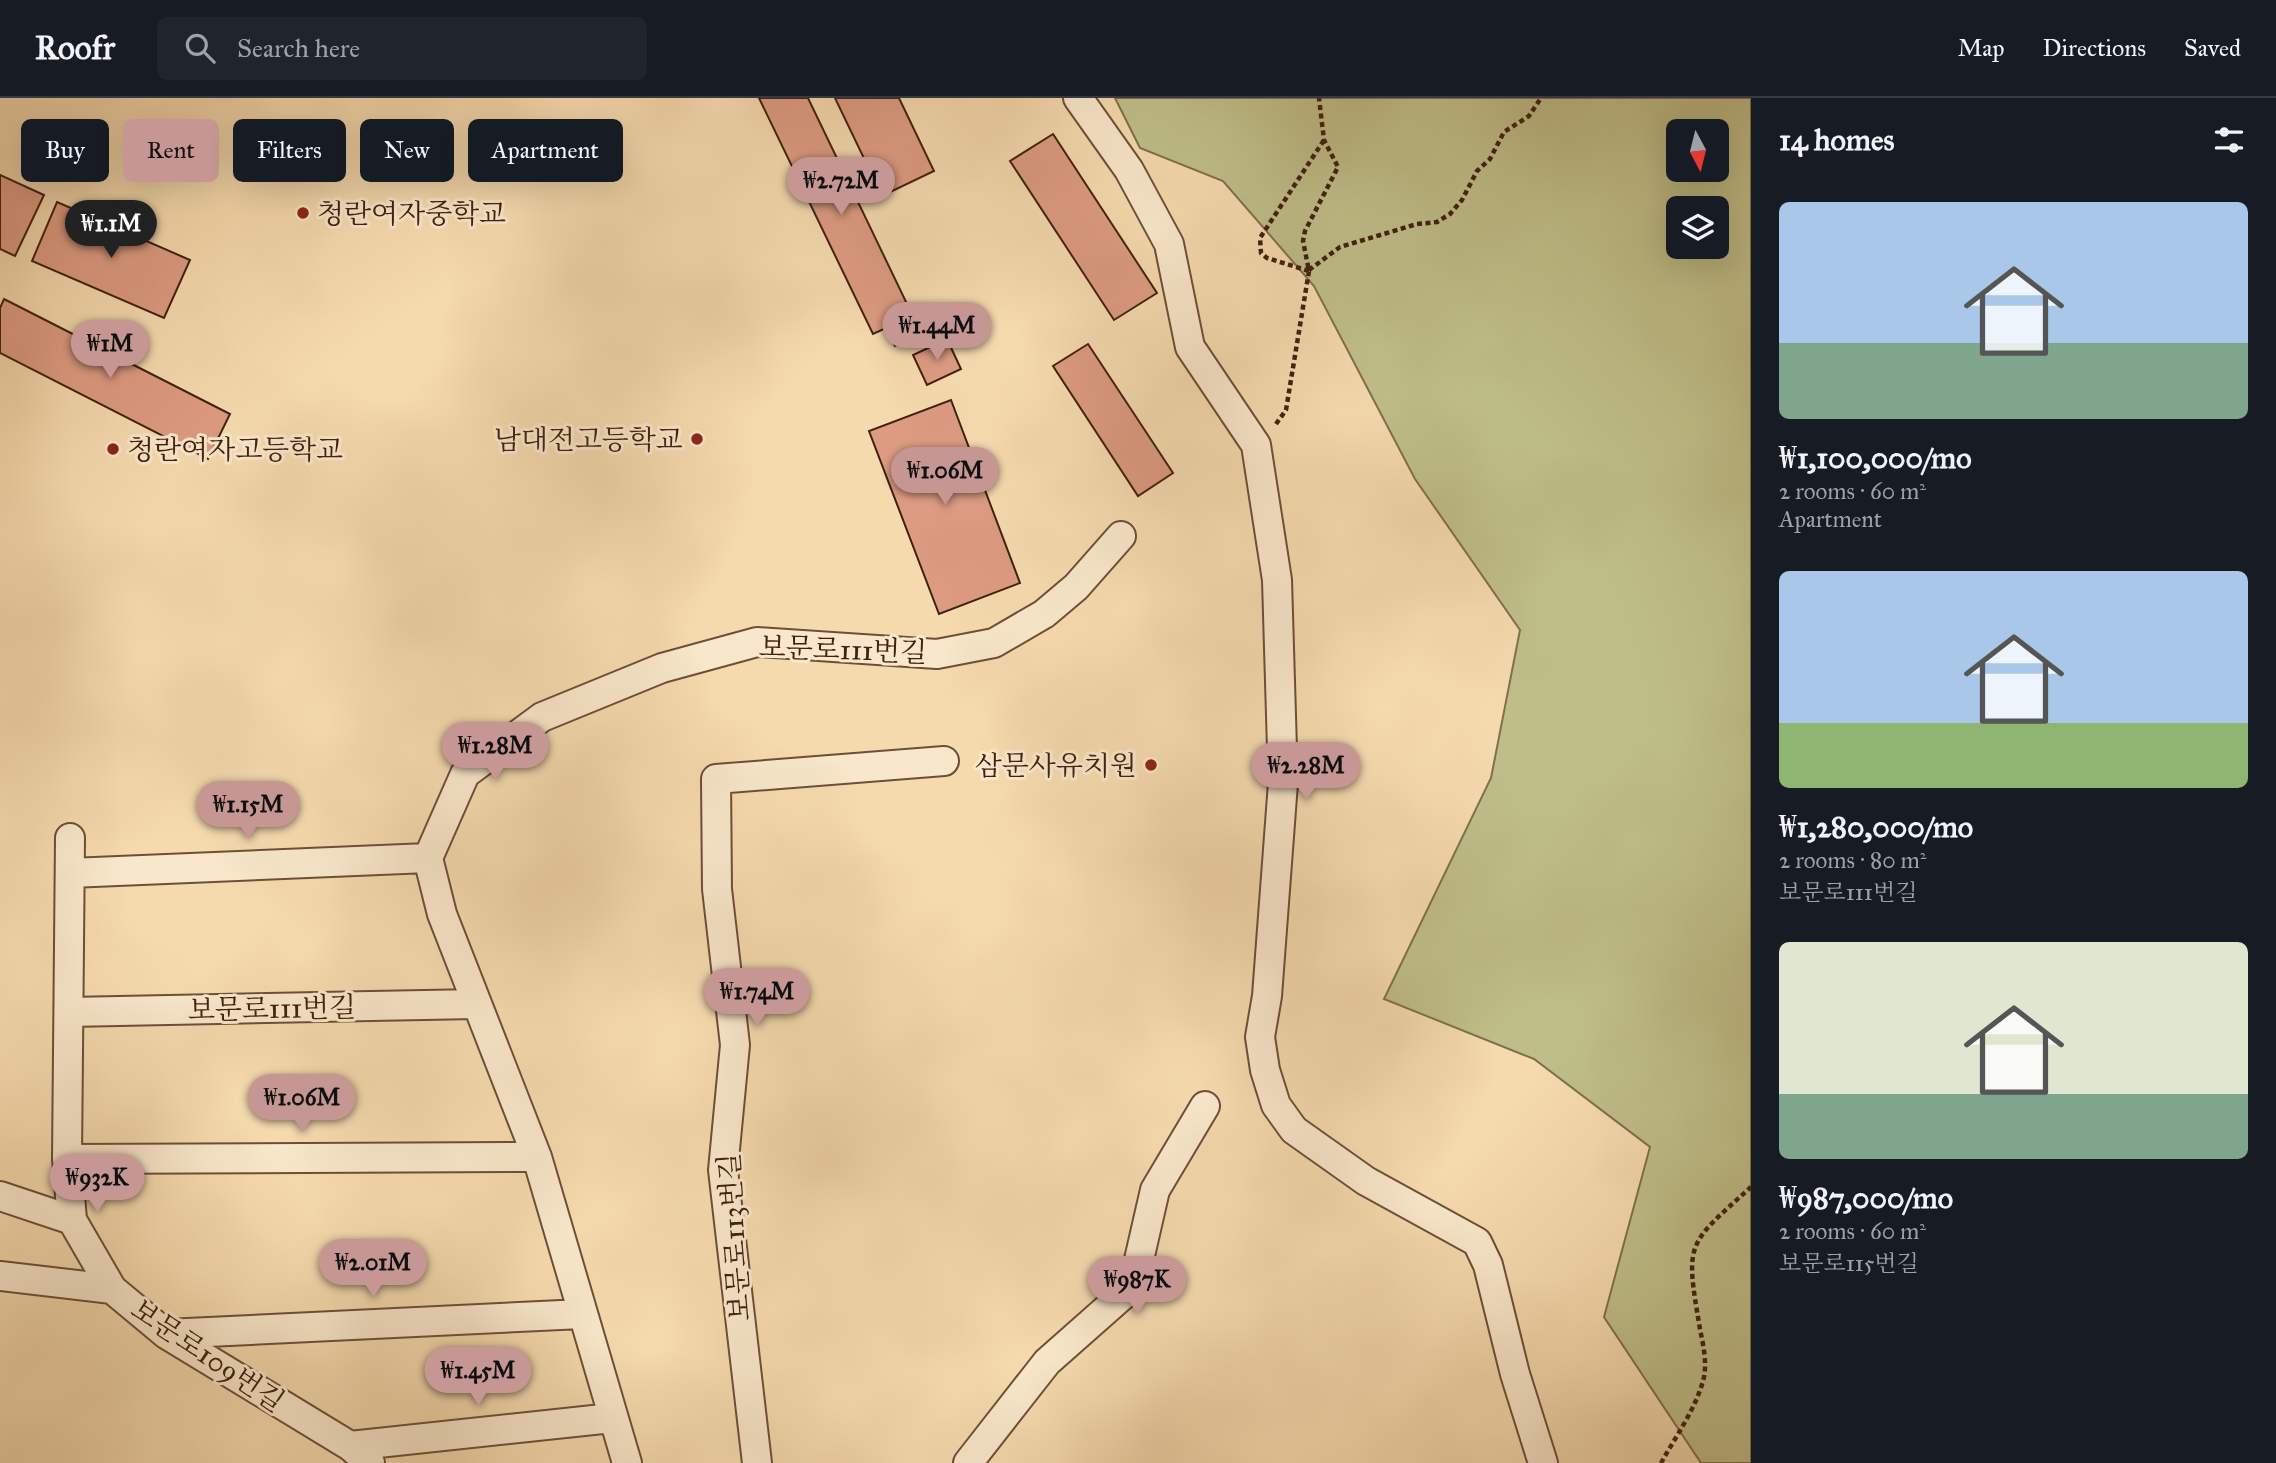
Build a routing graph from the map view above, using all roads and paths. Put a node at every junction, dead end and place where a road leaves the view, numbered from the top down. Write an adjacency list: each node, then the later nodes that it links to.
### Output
1 (1078, 98): 6 (street)
2 (1319, 98): 4 (path)
3 (1541, 98): 5 (path)
4 (1324, 140): 5 (path); 5 (path)
5 (1309, 271): 6 (path)
6 (1256, 445): 29 (street)
7 (1121, 536): 10 (street, 보문로111번길)
8 (944, 761): 27 (street, 보문로113번길)
9 (70, 838): 11 (street, 보문로109번길)
10 (428, 859): 11 (street); 12 (street)
11 (70, 873): 13 (street, 보문로109번길)
12 (476, 1004): 13 (street, 보문로111번길); 15 (street)
13 (69, 1012): 16 (street, 보문로109번길)
14 (1205, 1106): 28 (street)
15 (537, 1157): 16 (street); 22 (street)
16 (67, 1159): 19 (street, 보문로109번길)
17 (1751, 1187): 30 (path)
18 (0, 1196): 19 (street)
19 (72, 1220): 21 (street, 보문로109번길)
20 (0, 1276): 21 (street)
21 (112, 1289): 23 (street, 보문로109번길)
22 (582, 1314): 23 (street); 24 (street)
23 (166, 1334): 25 (street, 보문로109번길)
24 (611, 1418): 25 (street); 26 (street)
25 (360, 1455)
26 (627, 1463)
27 (757, 1463)
28 (968, 1463)
29 (1544, 1463)
30 (1661, 1463)

